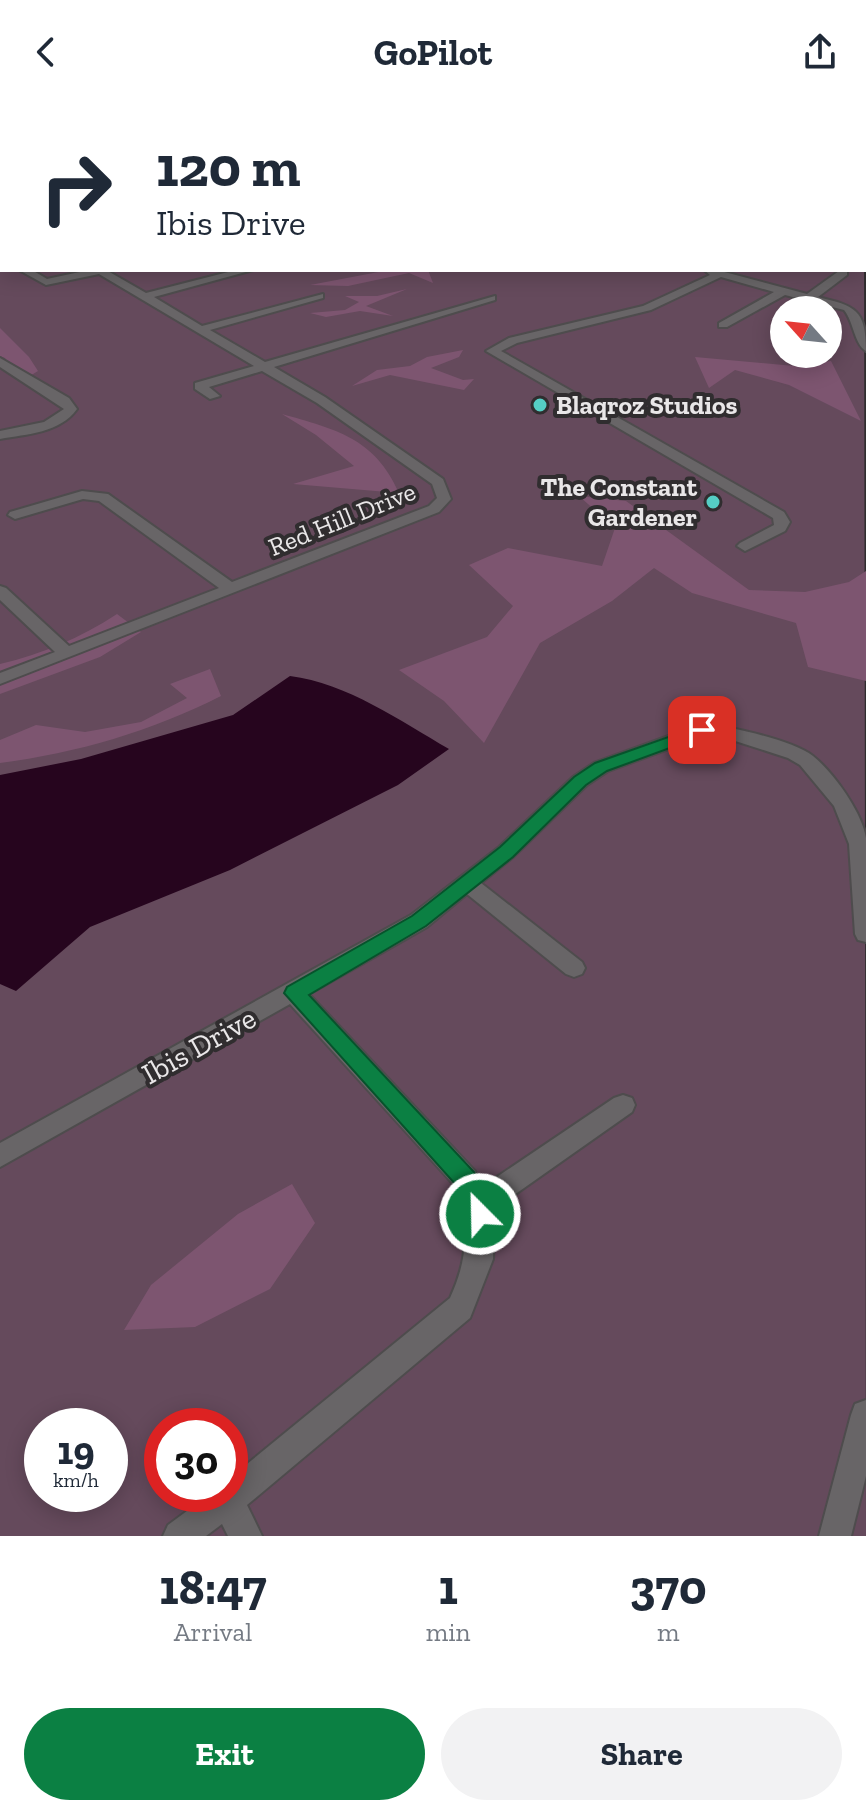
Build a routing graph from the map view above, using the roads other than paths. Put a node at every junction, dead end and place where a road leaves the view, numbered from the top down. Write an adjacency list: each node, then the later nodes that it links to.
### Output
1 (28, 272): 2 (street)
2 (90, 272)
3 (103, 272): 8 (street, Red Hill Drive)
4 (240, 272): 8 (street)
5 (713, 272): 7 (street); 24 (street)
6 (843, 273): 11 (street)
7 (785, 290): 10 (street); 16 (street)
8 (146, 296): 17 (street, Red Hill Drive)
9 (319, 296): 17 (street)
10 (806, 296)
11 (811, 296)
12 (491, 298): 20 (street)
13 (842, 303): 14 (street)
14 (866, 303)
15 (842, 306): 18 (street)
16 (723, 325)
17 (199, 330): 20 (street, Red Hill Drive)
18 (866, 347)
19 (0, 362): 22 (street)
20 (263, 366): 21 (street); 25 (street, Red Hill Drive)
21 (214, 396)
22 (0, 435)
23 (15, 515): 25 (street)
24 (745, 546)
25 (231, 589): 27 (street, Red Hill Drive)
26 (0, 591): 27 (street)
27 (66, 653): 28 (street, Red Hill Drive)
28 (0, 679)
29 (469, 884): 30 (street, Ibis Drive); 31 (street); 32 (street, Ibis Drive)
30 (866, 934)
31 (574, 968)
32 (294, 993): 34 (street, Ibis Drive); 35 (street)
33 (623, 1105): 35 (street)
34 (0, 1156)
35 (477, 1206): 37 (street)
36 (866, 1415): 42 (street)
37 (248, 1484)
38 (212, 1512): 40 (street)
39 (233, 1512): 41 (street)
40 (179, 1536)
41 (246, 1536)
42 (835, 1536)

